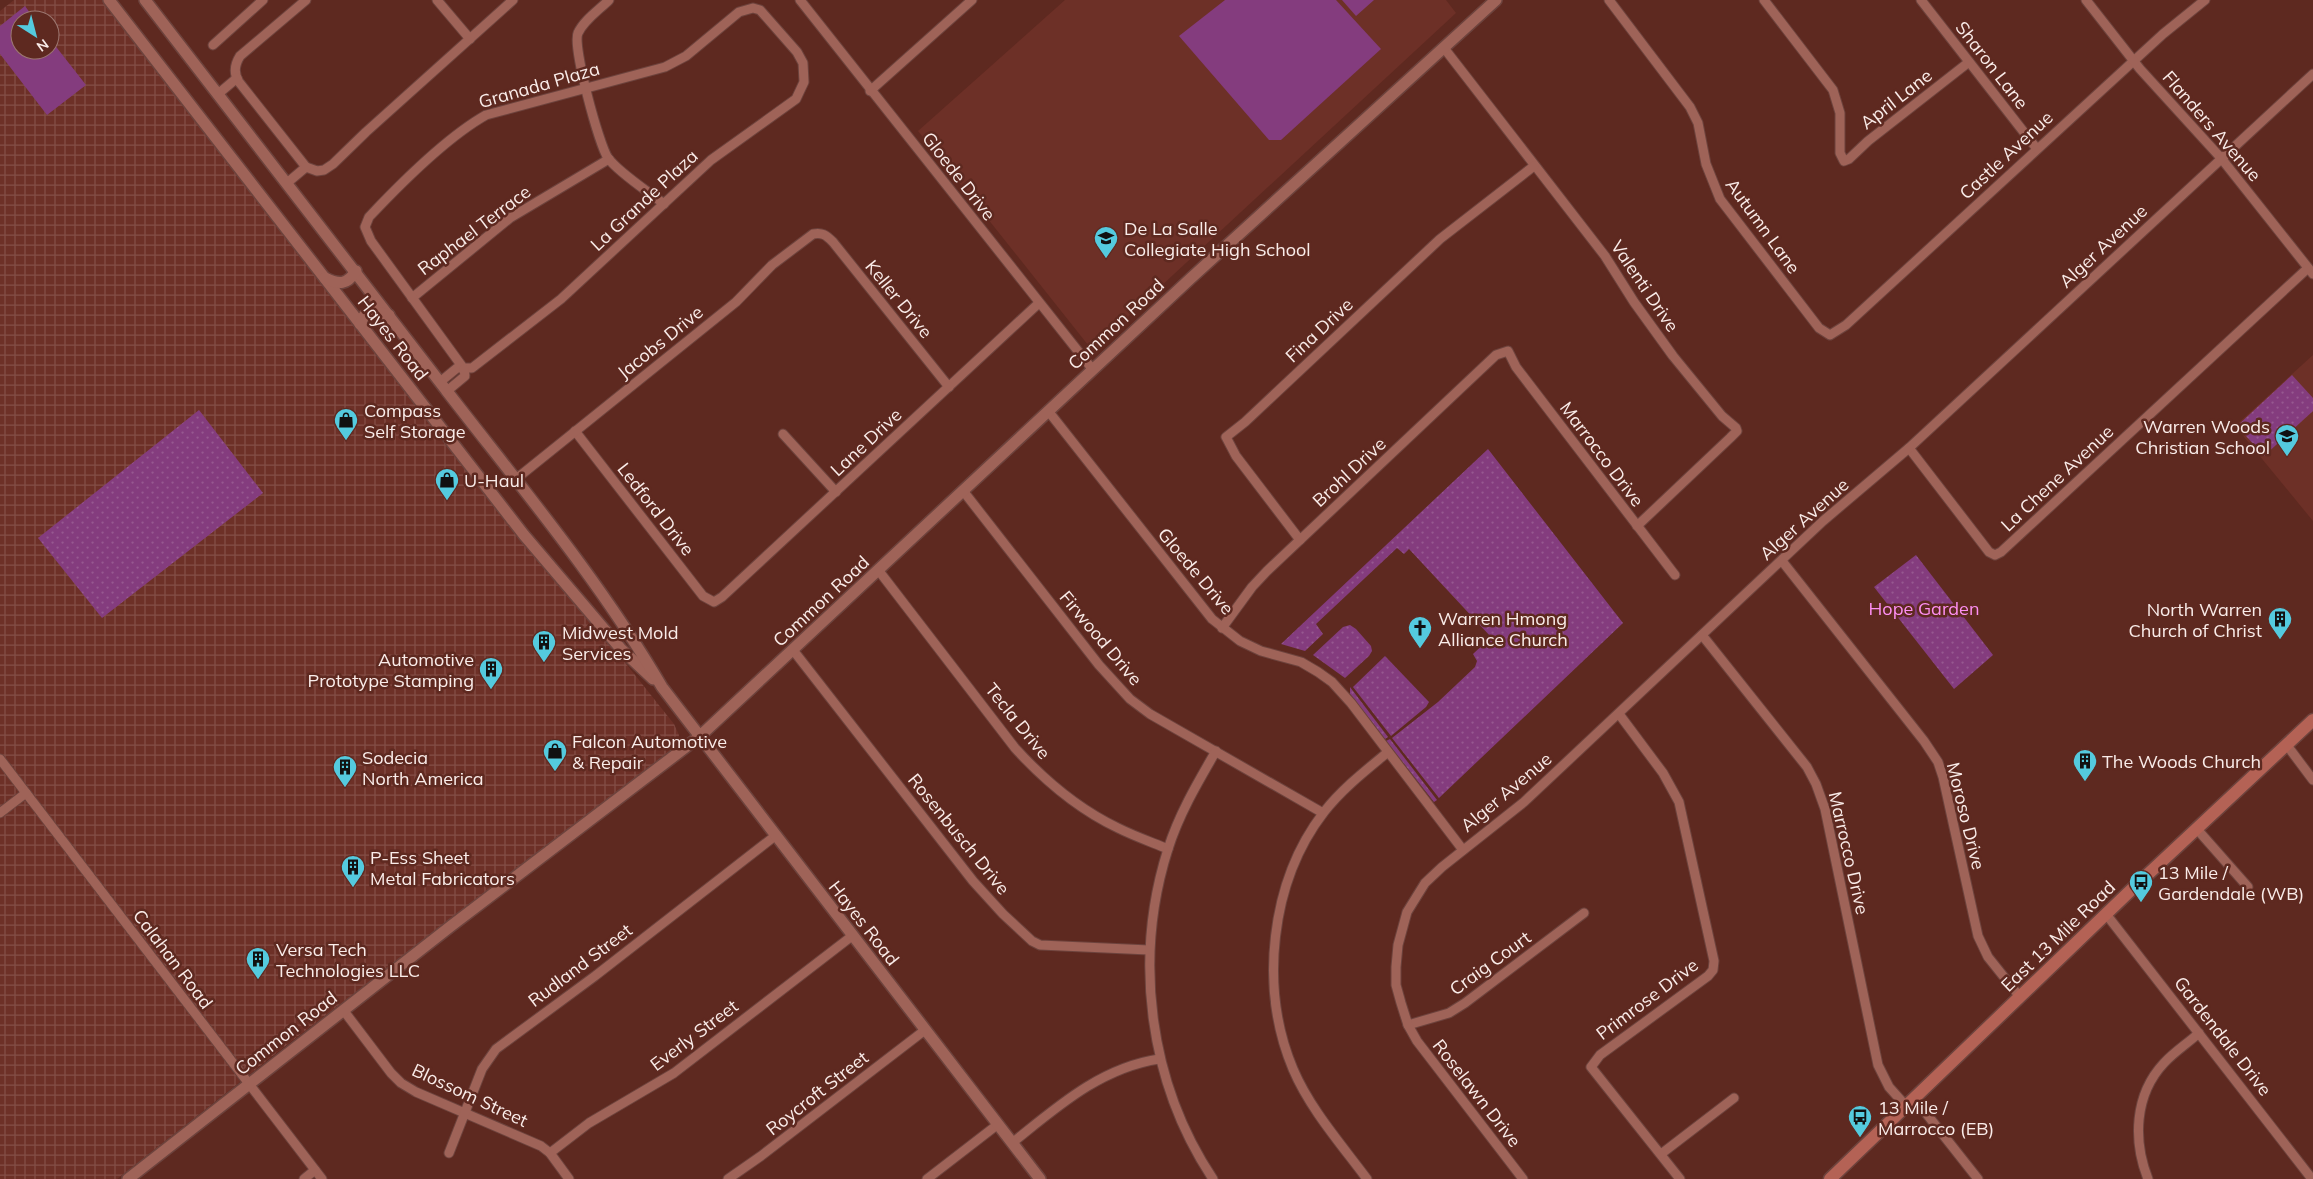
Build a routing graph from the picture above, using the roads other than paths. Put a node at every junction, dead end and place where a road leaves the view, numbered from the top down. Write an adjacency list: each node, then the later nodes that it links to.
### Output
1 (145, 0): 26 (street, Hayes Road)
2 (263, 0): 18 (street)
3 (306, 0): 23 (street)
4 (437, 0): 16 (street)
5 (513, 0): 16 (street)
6 (609, 0): 24 (street)
7 (800, 0): 25 (street, Gloede Drive)
8 (972, 0): 25 (street)
9 (1496, 0): 19 (street, Common Road)
10 (1609, 0): 42 (street, Autumn Lane)
11 (1764, 0): 21 (street, April Lane)
12 (1921, 0): 21 (street, Sharon Lane)
13 (2086, 0): 20 (street, Flanders Avenue)
14 (2205, 0): 20 (street, Castle Avenue)
15 (113, 2): 37 (street, Hayes Road)
16 (470, 39): 31 (street)
17 (786, 40): 24 (street, Granada Plaza); 33 (street, La Grande Plaza)
18 (213, 45)
19 (1444, 48): 30 (street, Valenti Drive); 45 (street, Common Road)
20 (2134, 61): 27 (street, Castle Avenue); 28 (street, Flanders Avenue)
21 (1969, 62): 27 (street, Sharon Lane)
22 (2313, 74): 28 (street, Alger Avenue)
23 (237, 78): 26 (street); 31 (street)
24 (586, 88): 29 (street); 38 (street, Granada Plaza)
25 (870, 90): 39 (street, Gloede Drive)
26 (218, 94): 32 (street, Hayes Road)
27 (2037, 149): 42 (street, Castle Avenue)
28 (2221, 158): 35 (street, Flanders Avenue); 51 (street, Alger Avenue)
29 (609, 159): 33 (street); 38 (street, Raphael Terrace)
30 (1534, 166): 55 (street, Valenti Drive); 56 (street, Fina Drive)
31 (306, 167): 32 (street)
32 (287, 183): 36 (street, Hayes Road)
33 (664, 204): 44 (street, La Grande Plaza)
34 (823, 233): 47 (street, Keller Drive); 49 (street, Jacobs Drive)
35 (2310, 271): 51 (street, La Chene Avenue)
36 (356, 272): 37 (street); 40 (street, Hayes Road)
37 (323, 277): 41 (street, Hayes Road)
38 (412, 298): 44 (street, Granada Plaza)
39 (1038, 303): 45 (street, Gloede Drive); 47 (street, Lane Drive)
40 (391, 316): 41 (street); 46 (street, Hayes Road)
41 (360, 324): 61 (street, Hayes Road)
42 (1830, 335)
43 (1508, 351): 55 (street, Marrocco Drive); 56 (street, Brohl Drive)
44 (464, 369): 46 (street, La Grande Plaza)
45 (1093, 370): 48 (street, Common Road)
46 (444, 386): 52 (street, Hayes Road)
47 (949, 388): 53 (street, Lane Drive)
48 (1049, 412): 54 (street, Common Road); 63 (street, Gloede Drive)
49 (575, 431): 52 (street, Jacobs Drive); 62 (street, Ledford Drive)
50 (783, 434): 53 (street)
51 (1909, 448): 57 (street, Alger Avenue)
52 (516, 479): 60 (street, Hayes Road)
53 (836, 492): 62 (street, Lane Drive)
54 (964, 492): 58 (street, Common Road); 71 (street, Firwood Drive)
55 (1636, 526): 59 (street, Marrocco Drive)
56 (1300, 540): 63 (street, Brohl Drive)
57 (1782, 560): 64 (street, Alger Avenue); 87 (street, Moroso Drive)
58 (879, 571): 65 (street, Common Road); 80 (street, Tecla Drive)
59 (1675, 575)
60 (590, 579): 61 (street); 66 (street, Hayes Road)
61 (573, 593): 66 (street, Hayes Road)
62 (714, 602)
63 (1222, 628): 72 (street, Gloede Drive)
64 (1702, 635): 67 (street, Alger Avenue); 95 (street, Marrocco Drive)
65 (793, 650): 69 (street, Common Road); 86 (street, Rosenbusch Drive)
66 (662, 687): 69 (street, Hayes Road)
67 (1619, 714): 81 (street, Alger Avenue); 101 (street, Primrose Drive)
68 (2313, 720): 70 (main road, East 13 Mile Road)
69 (699, 737): 79 (street, Hayes Road); 88 (street, Common Road)
70 (2286, 744): 74 (street); 78 (main road, East 13 Mile Road)
71 (1216, 751): 77 (street, Firwood Drive); 80 (street)
72 (1388, 752): 77 (street); 81 (street, Gloede Drive)
73 (0, 759): 75 (street, Calahan Road)
74 (2313, 780)
75 (26, 793): 76 (street); 93 (street, Calahan Road)
76 (0, 813)
77 (1323, 813): 111 (street)
78 (2196, 828): 82 (street); 84 (main road, East 13 Mile Road)
79 (775, 836): 85 (street, Hayes Road); 96 (street, Rudland Street)
80 (1168, 849): 86 (street)
81 (1462, 850): 89 (street, Alger Avenue)
82 (2248, 887)
83 (1584, 913): 89 (street, Craig Court)
84 (2106, 914): 87 (main road, East 13 Mile Road); 91 (street, Gardendale Drive)
85 (852, 936): 90 (street, Hayes Road); 100 (street, Everly Street)
86 (1149, 950): 92 (street)
87 (2020, 997): 95 (main road, East 13 Mile Road)
88 (344, 1011): 93 (street, Common Road); 96 (street, Blossom Street)
89 (1408, 1025): 112 (street, Roselawn Drive)
90 (925, 1030): 97 (street, Hayes Road); 107 (street, Roycroft Street)
91 (2199, 1033): 116 (street); 117 (street, Gardendale Drive)
92 (1159, 1059): 98 (street); 110 (street)
93 (248, 1084): 102 (street, Calahan Road); 103 (street, Common Road)
94 (1734, 1098): 101 (street)
95 (1910, 1102): 114 (main road, East 13 Mile Road); 115 (street, Marrocco Drive)
96 (464, 1113): 99 (street, Rudland Street); 100 (street, Blossom Street)
97 (997, 1125): 98 (street, Hayes Road); 108 (street)
98 (1012, 1143): 109 (street, Hayes Road)
99 (449, 1153)
100 (550, 1153): 106 (street, Blossom Street)
101 (1661, 1154): 113 (street, Primrose Drive)
102 (315, 1170): 104 (street); 105 (street, Calahan Road)
103 (128, 1179)
104 (304, 1179)
105 (322, 1179)
106 (569, 1179)
107 (728, 1179)
108 (927, 1179)
109 (1040, 1179)
110 (1213, 1179)
111 (1367, 1179)
112 (1523, 1179)
113 (1680, 1179)
114 (1830, 1179)
115 (1978, 1179)
116 (2148, 1179)
117 (2312, 1179)

